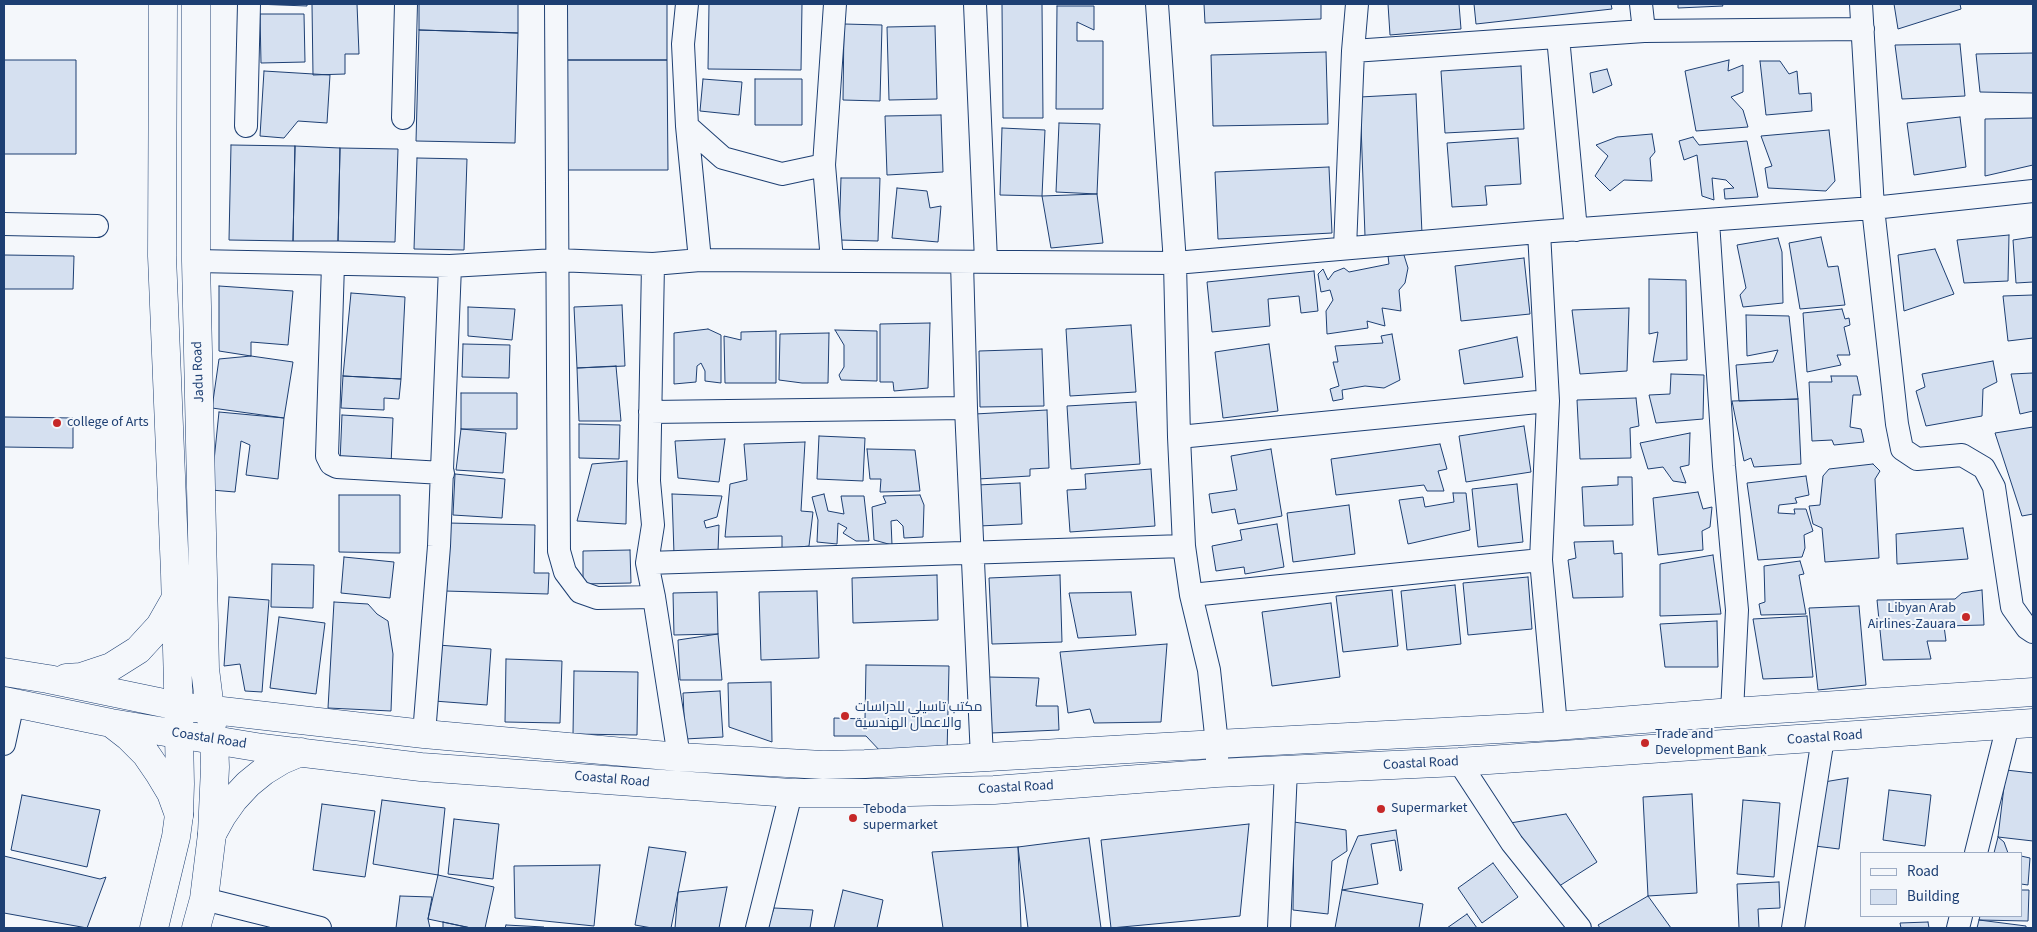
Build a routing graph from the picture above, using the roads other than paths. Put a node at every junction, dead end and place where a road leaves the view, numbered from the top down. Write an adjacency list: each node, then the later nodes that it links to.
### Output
1 (162, 4): 50 (main road)
2 (196, 4): 31 (main road, Jadu Road)
3 (249, 4): 18 (street)
4 (406, 4): 17 (street)
5 (556, 4): 29 (street)
6 (687, 4): 19 (street)
7 (835, 4): 20 (street)
8 (975, 4): 32 (street)
9 (1157, 4): 35 (street)
10 (1357, 4): 16 (street)
11 (1641, 4): 14 (street)
12 (1861, 4): 13 (street)
13 (1863, 29): 14 (street); 22 (street)
14 (1644, 31): 15 (street)
15 (1558, 37): 16 (street); 26 (street)
16 (1353, 51): 28 (street)
17 (403, 118)
18 (246, 126)
19 (687, 126): 20 (street); 30 (street)
20 (824, 165): 33 (street)
21 (2033, 191): 22 (street)
22 (1872, 208): 23 (street); 51 (street)
23 (1708, 221): 26 (street); 58 (street)
24 (4, 224): 25 (street)
25 (96, 226)
26 (1576, 230): 27 (street)
27 (1539, 232): 28 (street); 39 (street)
28 (1345, 248): 35 (street)
29 (556, 260): 37 (street); 38 (street); 49 (street)
30 (700, 260): 33 (street); 37 (street)
31 (196, 261): 36 (street); 57 (main road, Jadu Road)
32 (986, 261): 34 (street); 35 (street)
33 (832, 262): 34 (street)
34 (962, 262): 40 (street)
35 (1175, 263): 42 (street)
36 (334, 264): 38 (street); 43 (street)
37 (653, 264): 41 (street)
38 (450, 266): 43 (street)
39 (1548, 401): 42 (street); 46 (street)
40 (966, 408): 41 (street); 45 (street)
41 (650, 412): 47 (street)
42 (1179, 436): 44 (street)
43 (443, 473): 63 (street)
44 (1184, 546): 45 (street); 48 (street)
45 (973, 553): 47 (street); 70 (street)
46 (1541, 560): 48 (street); 61 (street)
47 (647, 563): 49 (street)
48 (1191, 595): 67 (street)
49 (654, 597): 69 (street)
50 (176, 598): 53 (main road); 56 (main road)
51 (2033, 632)
52 (4, 672): 53 (main road, Coastal Road)
53 (48, 679): 56 (main road, Coastal Road)
54 (2033, 692): 58 (main road, Coastal Road)
55 (8, 702): 59 (main road, Coastal Road); 66 (street)
56 (178, 706): 57 (main road, Coastal Road); 62 (main road)
57 (209, 708): 63 (main road, Coastal Road); 65 (main road, Jadu Road)
58 (1732, 712): 61 (main road, Coastal Road)
59 (111, 723): 62 (main road, Coastal Road); 75 (main road)
60 (2021, 724): 64 (main road, Coastal Road); 77 (street)
61 (1556, 726): 67 (main road, Coastal Road)
62 (179, 734): 65 (main road, Coastal Road); 75 (main road)
63 (424, 734): 69 (main road, Coastal Road)
64 (1822, 738): 71 (main road, Coastal Road); 85 (street)
65 (214, 739): 68 (main road, Coastal Road); 76 (main road, Jadu Road)
66 (4, 744)
67 (1217, 744): 70 (main road, Coastal Road); 73 (street)
68 (301, 752): 74 (main road, Coastal Road); 76 (main road)
69 (680, 757): 70 (main road, Coastal Road)
70 (982, 758)
71 (1459, 762): 72 (main road, Coastal Road); 84 (street)
72 (1286, 770): 73 (main road, Coastal Road); 83 (street)
73 (1217, 773): 74 (main road, Coastal Road)
74 (791, 793): 82 (street)
75 (179, 815): 79 (main road)
76 (212, 834): 78 (main road, Jadu Road)
77 (1976, 852)
78 (204, 899): 80 (main road, Jadu Road); 81 (street)
79 (154, 928)
80 (196, 928)
81 (320, 928)
82 (757, 928)
83 (1279, 928)
84 (1580, 928)
85 (1793, 928)

